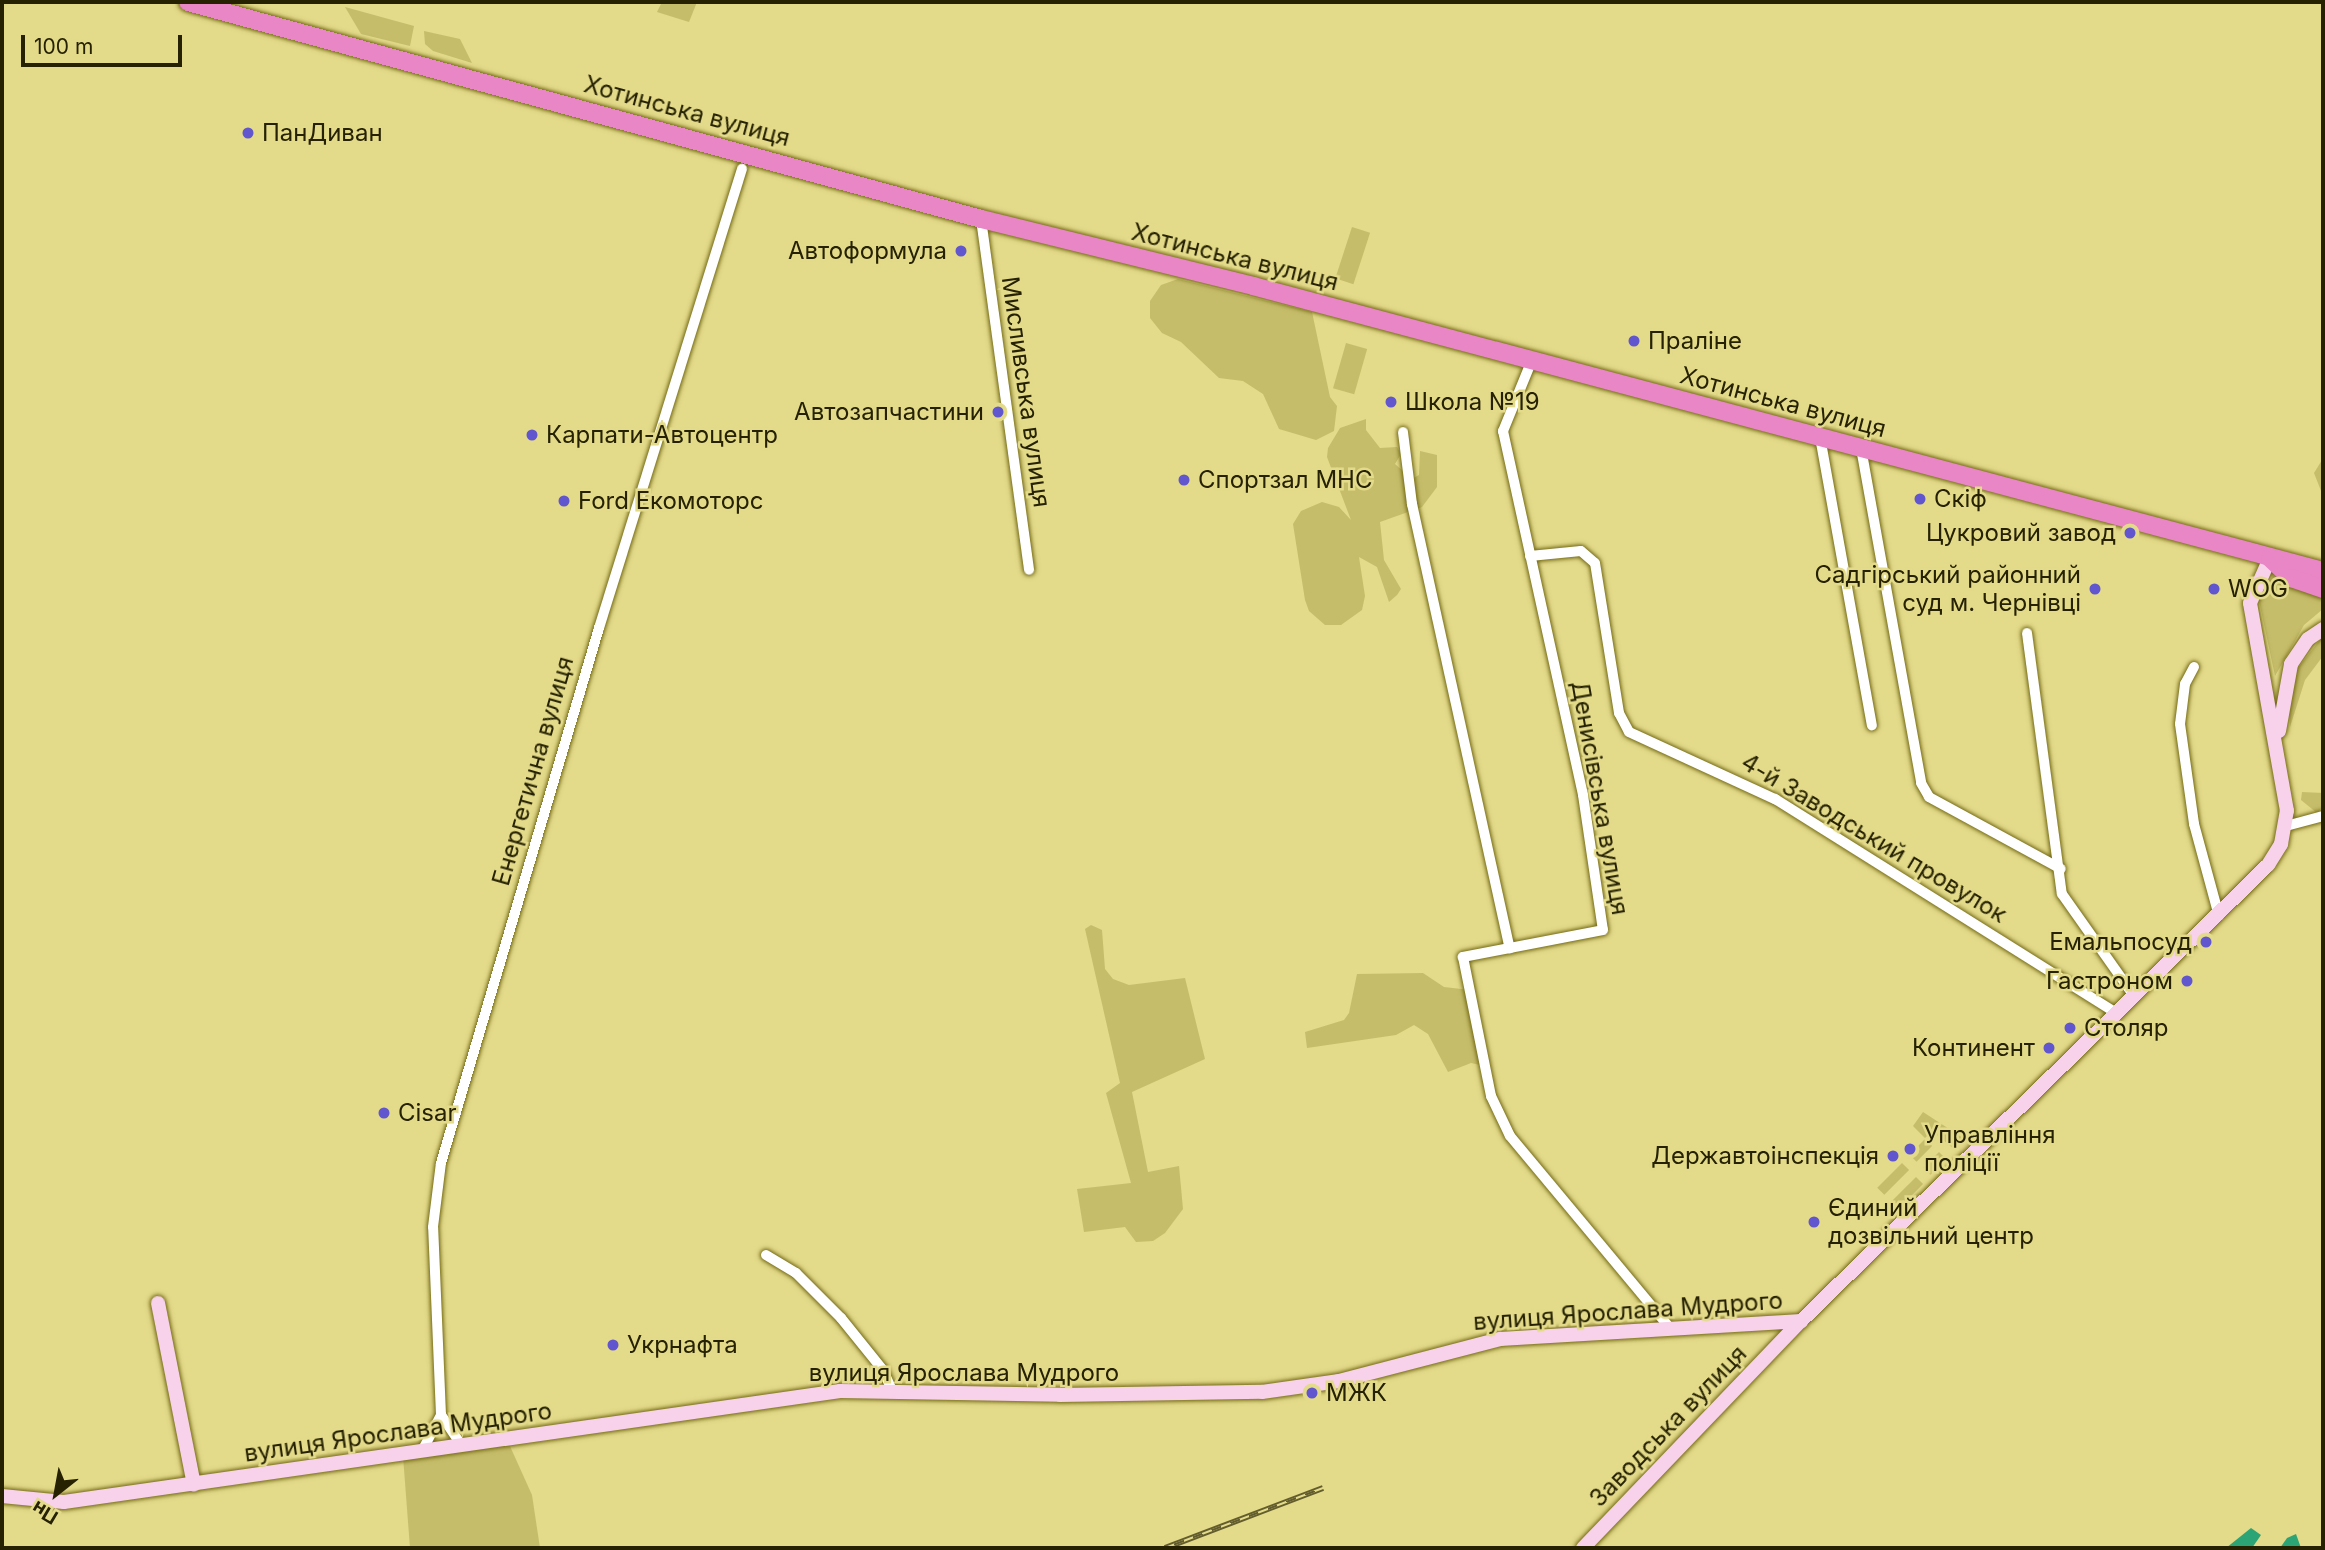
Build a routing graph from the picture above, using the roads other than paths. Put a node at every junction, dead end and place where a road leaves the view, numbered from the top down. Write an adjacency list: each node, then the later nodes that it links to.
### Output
1 (188, 2): 2 (highway, Хотинська вулиця)
2 (744, 160): 3 (highway, Хотинська вулиця); 30 (street, Енергетична вулиця)
3 (981, 219): 4 (highway, Хотинська вулиця); 10 (street, Мисливська вулиця)
4 (1532, 360): 6 (highway, Хотинська вулиця); 8 (street, Денисівська вулиця)
5 (1403, 432): 22 (street)
6 (1820, 437): 7 (highway, Хотинська вулиця); 16 (street)
7 (1861, 448): 9 (highway, Хотинська вулиця); 20 (street)
8 (1530, 556): 22 (street, Денисівська вулиця); 24 (street, 4-й Заводський провулок)
9 (2270, 558): 11 (highway, Хотинська вулиця); 12 (highway, Хотинська вулиця); 17 (main road)
10 (1028, 570)
11 (2323, 571)
12 (2323, 589)
13 (2323, 629): 17 (main road)
14 (2027, 633): 20 (street)
15 (2194, 667): 21 (street)
16 (1872, 725)
17 (2277, 746): 19 (main road)
18 (2323, 816): 19 (street)
19 (2286, 826): 21 (main road, Заводська вулиця)
20 (2061, 869): 23 (street)
21 (2219, 916): 23 (main road, Заводська вулиця)
22 (1510, 948): 28 (street, Денисівська вулиця)
23 (2134, 996): 24 (main road, Заводська вулиця)
24 (2116, 1013): 27 (main road, Заводська вулиця)
25 (766, 1255): 29 (street)
26 (158, 1303): 33 (main road)
27 (1801, 1321): 28 (main road, вулиця Ярослава Мудрого); 35 (main road, Заводська вулиця)
28 (1670, 1328): 29 (main road, вулиця Ярослава Мудрого)
29 (893, 1392): 31 (main road, вулиця Ярослава Мудрого)
30 (441, 1415): 31 (street); 32 (street)
31 (462, 1446): 32 (main road, вулиця Ярослава Мудрого)
32 (422, 1451): 33 (main road, вулиця Ярослава Мудрого)
33 (194, 1484): 34 (main road, вулиця Ярослава Мудрого)
34 (2, 1496)
35 (1583, 1548)

